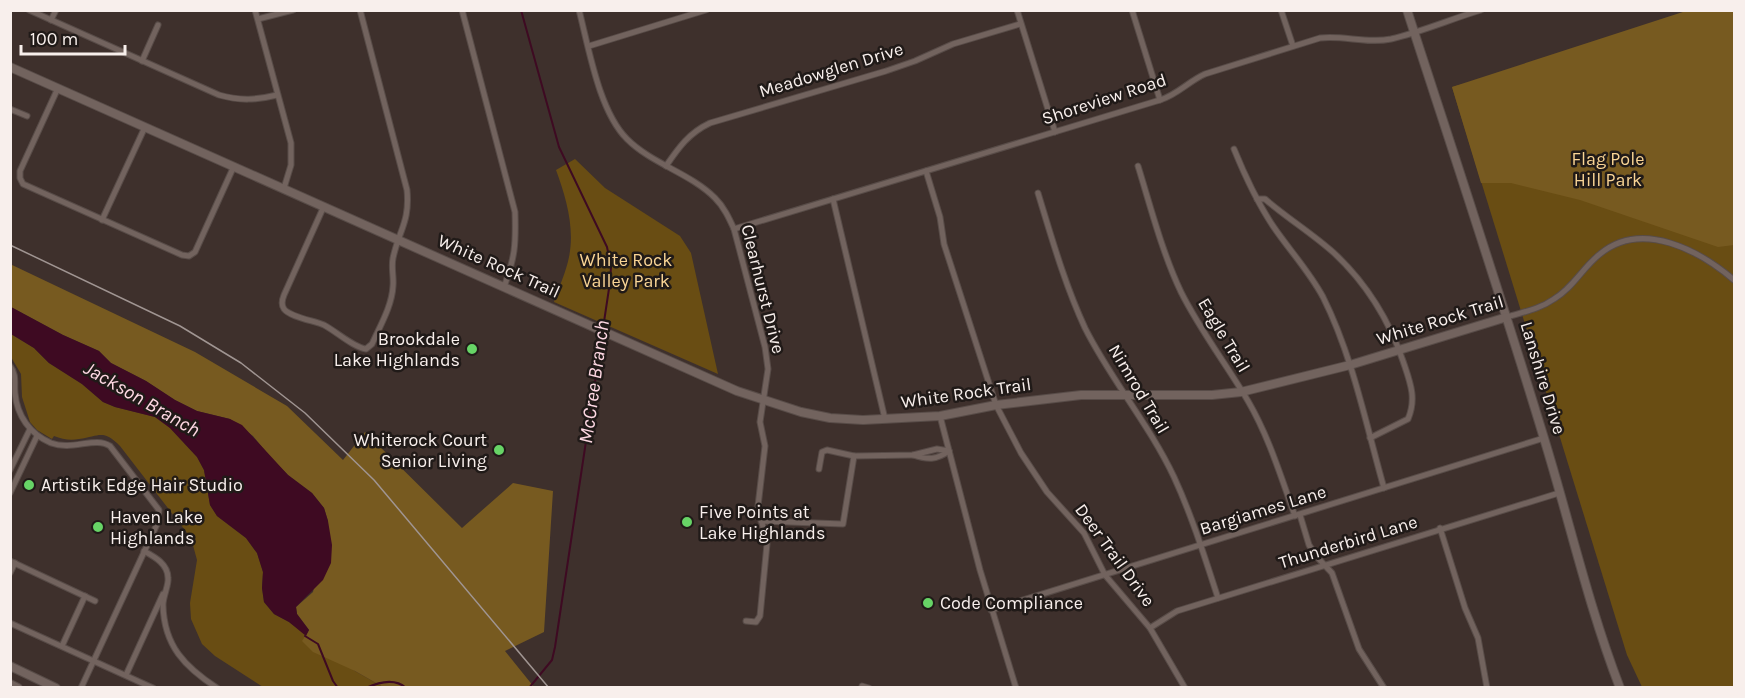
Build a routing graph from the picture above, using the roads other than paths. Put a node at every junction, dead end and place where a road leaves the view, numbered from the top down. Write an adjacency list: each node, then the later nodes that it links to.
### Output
1 (29, 10): 15 (street)
2 (56, 10): 15 (street)
3 (255, 10): 14 (street)
4 (293, 10): 14 (street)
5 (360, 10): 42 (street)
6 (462, 10): 44 (street)
7 (579, 10): 19 (street, Clearhurst Drive)
8 (706, 10): 19 (street)
9 (1017, 10): 16 (street)
10 (1132, 10): 25 (street)
11 (1281, 10): 20 (street)
12 (1407, 10): 18 (street, Lanshire Drive)
13 (1481, 10): 18 (street, Shoreview Road)
14 (258, 19): 24 (street)
15 (51, 20): 21 (street)
16 (1020, 24): 29 (street); 32 (street, Meadowglen Drive)
17 (158, 25): 21 (street)
18 (1414, 31): 20 (street, Shoreview Road); 45 (street, Lanshire Drive)
19 (589, 46): 32 (street, Clearhurst Drive)
20 (1293, 46): 25 (street, Shoreview Road)
21 (142, 61): 24 (street)
22 (10, 67): 23 (street, White Rock Trail)
23 (58, 88): 28 (street, White Rock Trail); 40 (street)
24 (277, 95): 35 (street)
25 (1160, 100): 29 (street, Shoreview Road)
26 (10, 109): 27 (street)
27 (27, 116)
28 (145, 127): 31 (street, White Rock Trail); 40 (street)
29 (1055, 132): 34 (street, Shoreview Road)
30 (1234, 149): 38 (street)
31 (234, 166): 35 (street, White Rock Trail); 40 (street)
32 (666, 166): 41 (street, Clearhurst Drive)
33 (1138, 166): 49 (street, Eagle Trail)
34 (927, 171): 37 (street, Shoreview Road); 52 (street, Deer Trail Drive)
35 (284, 188): 39 (street, White Rock Trail)
36 (1038, 194): 50 (street, Nimrod Trail)
37 (832, 199): 41 (street, Shoreview Road); 54 (street)
38 (1257, 199): 46 (street); 47 (street)
39 (324, 206): 42 (street, White Rock Trail); 42 (street)
40 (102, 220)
41 (734, 229): 51 (street, Clearhurst Drive)
42 (399, 240): 44 (street, White Rock Trail)
43 (1734, 279): 45 (street, White Rock Trail)
44 (504, 287): 51 (street, White Rock Trail)
45 (1507, 317): 46 (street, White Rock Trail); 58 (street, Lanshire Drive)
46 (1399, 351): 47 (street, White Rock Trail); 57 (street)
47 (1350, 365): 49 (street, White Rock Trail); 57 (street)
48 (10, 366): 55 (street)
49 (1241, 392): 50 (street, White Rock Trail); 67 (street, Eagle Trail)
50 (1126, 394): 52 (street, White Rock Trail); 70 (street, Nimrod Trail)
51 (763, 401): 54 (street, White Rock Trail); 68 (street, Clearhurst Drive)
52 (996, 405): 53 (street, White Rock Trail); 75 (street, Deer Trail Drive)
53 (940, 416): 54 (street, White Rock Trail); 59 (street)
54 (885, 419)
55 (30, 429): 56 (street); 62 (street)
56 (38, 436): 63 (street); 71 (street)
57 (1370, 438): 64 (street)
58 (1544, 438): 64 (street, Bargiames Lane); 66 (street, Lanshire Drive)
59 (949, 451): 60 (street); 80 (street)
60 (854, 456): 61 (street); 68 (street)
61 (819, 469)
62 (10, 470)
63 (13, 483): 65 (street)
64 (1384, 488): 67 (street, Bargiames Lane)
65 (10, 493)
66 (1559, 493): 69 (street, Thunderbird Lane); 100 (street, Lanshire Drive)
67 (1297, 515): 70 (street, Bargiames Lane); 73 (street, Eagle Trail)
68 (761, 521): 81 (street, Clearhurst Drive)
69 (1440, 528): 73 (street, Thunderbird Lane); 99 (street)
70 (1200, 545): 75 (street, Bargiames Lane); 78 (street, Nimrod Trail)
71 (144, 551): 76 (street); 85 (street)
72 (13, 562): 74 (street); 77 (street)
73 (1325, 565): 78 (street, Thunderbird Lane); 98 (street, Eagle Trail)
74 (10, 573)
75 (1106, 575): 80 (street, Bargiames Lane); 83 (street, Deer Trail Drive)
76 (164, 592): 87 (street); 94 (street)
77 (85, 596): 79 (street); 84 (street)
78 (1218, 598): 83 (street, Thunderbird Lane)
79 (95, 601)
80 (991, 610): 96 (street)
81 (746, 621)
82 (10, 623): 84 (street)
83 (1149, 628): 97 (street, Deer Trail Drive)
84 (62, 646): 85 (street)
85 (94, 660): 87 (street); 92 (street)
86 (10, 666): 91 (street)
87 (126, 675): 93 (street)
88 (10, 684): 90 (street)
89 (862, 686): 95 (street)
90 (18, 687)
91 (56, 687)
92 (81, 687)
93 (153, 687)
94 (217, 687)
95 (869, 687)
96 (1016, 687)
97 (1185, 687)
98 (1384, 687)
99 (1487, 687)
100 (1620, 687)

